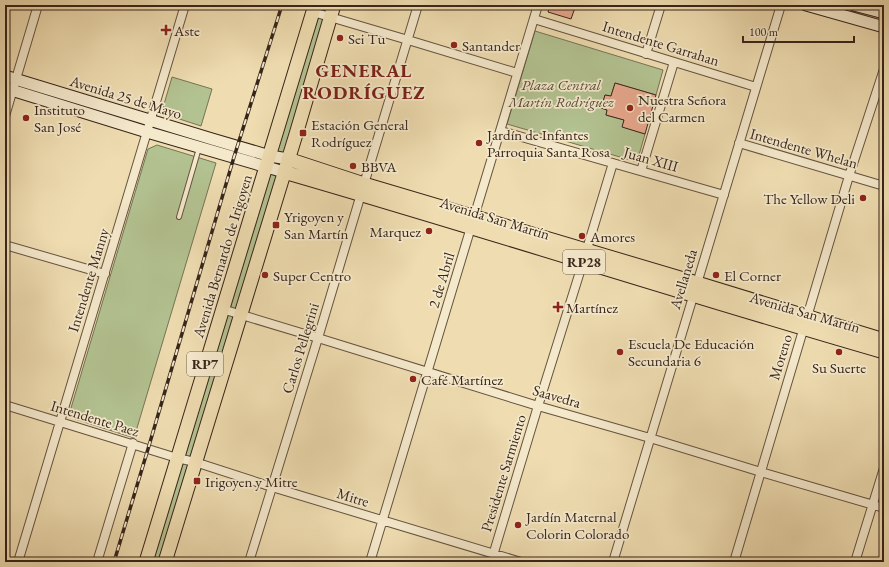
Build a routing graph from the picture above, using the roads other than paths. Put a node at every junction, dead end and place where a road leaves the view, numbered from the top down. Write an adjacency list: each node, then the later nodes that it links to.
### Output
1 (38, 5): 20 (street)
2 (185, 5): 24 (street, Intendente Manny)
3 (418, 5): 14 (street, Carlos Pellegrini)
4 (538, 5): 12 (street, 2 de Abril)
5 (661, 5): 15 (street)
6 (780, 5): 21 (street, Avellaneda)
7 (806, 5): 13 (main road)
8 (854, 5): 11 (main road)
9 (314, 9): 10 (street); 31 (main road, Avenida Bernardo de Irigoyen / RP7)
10 (332, 11): 14 (street); 33 (main road, RP7)
11 (884, 14)
12 (534, 19): 15 (street, Intendente Garrahan); 18 (street, 2 de Abril)
13 (884, 26)
14 (408, 40): 18 (street); 37 (street, Carlos Pellegrini)
15 (646, 54): 16 (street, Intendente Garrahan)
16 (674, 62): 21 (street, Intendente Garrahan); 34 (street)
17 (884, 69): 35 (street, Moreno)
18 (517, 73): 25 (street, 2 de Abril)
19 (5, 76): 20 (main road, Avenida 25 de Mayo / RP28)
20 (16, 80): 22 (street); 24 (main road, Avenida 25 de Mayo / RP28)
21 (756, 87): 27 (street, Avellaneda)
22 (9, 90): 23 (street); 26 (main road, Avenida 25 de Mayo / RP28)
23 (5, 116)
24 (151, 120): 26 (street, Intendente Manny); 28 (main road, Avenida 25 de Mayo / RP28)
25 (501, 130): 32 (street, Juan XIII); 40 (street, 2 de Abril)
26 (147, 132): 29 (main road, Avenida 25 de Mayo / RP28); 43 (street, Intendente Manny)
27 (739, 143): 35 (street, Intendente Whelan); 38 (street, Avellaneda)
28 (238, 146): 31 (main road, Avenida San Martín / RP28)
29 (200, 147): 30 (main road, Avenida 25 de Mayo / RP28); 39 (lane)
30 (234, 157): 31 (main road, Avenida San Martín / RP28)
31 (268, 161): 33 (main road, Avenida San Martín / RP28); 45 (main road, Avenida Bernardo de Irigoyen / RP7)
32 (612, 163): 34 (street, Juan XIII); 42 (street, Presidente Sarmiento)
33 (286, 166): 37 (main road, Avenida San Martín / RP28); 46 (main road, RP7)
34 (641, 171): 38 (street, Juan XIII)
35 (849, 176): 36 (street, Intendente Whelan); 47 (street, Moreno)
36 (884, 186)
37 (362, 189): 40 (main road, Avenida San Martín / RP28); 48 (street, Carlos Pellegrini)
38 (724, 196): 44 (street, Avellaneda)
39 (179, 217)
40 (473, 222): 42 (main road, Avenida San Martín / RP28); 51 (street, 2 de Abril)
41 (5, 245): 43 (street)
42 (585, 256): 44 (main road, Avenida San Martín / RP28); 53 (street, Presidente Sarmiento)
43 (105, 274): 54 (street, Intendente Manny)
44 (695, 289): 47 (main road, Avenida San Martín / RP28); 55 (street, Avellaneda)
45 (222, 309): 46 (street, Saavedra); 57 (main road, Avenida Bernardo de Irigoyen / RP7)
46 (240, 315): 48 (street, Saavedra); 58 (main road, RP7)
47 (805, 323): 49 (main road, Avenida San Martín / RP28); 50 (main road, Avenida San Martín / RP28); 60 (street, Moreno)
48 (318, 338): 51 (street, Saavedra); 61 (street, Carlos Pellegrini)
49 (884, 340)
50 (884, 352)
51 (428, 372): 53 (street, Saavedra); 64 (street, 2 de Abril)
52 (5, 405): 54 (street, Intendente Paez)
53 (538, 406): 55 (street, Saavedra); 65 (street, Presidente Sarmiento)
54 (60, 421): 56 (street, Intendente Paez); 66 (street, Intendente Manny)
55 (650, 438): 60 (street, Saavedra); 73 (street, Avellaneda)
56 (133, 443): 57 (street, Intendente Paez); 67 (street)
57 (177, 458): 58 (street, Mitre); 68 (main road, Avenida Bernardo de Irigoyen / RP7)
58 (195, 462): 61 (street, Mitre); 69 (main road, RP7)
59 (884, 468): 62 (street)
60 (761, 472): 62 (street, Saavedra); 74 (street, Moreno)
61 (272, 487): 64 (street, Mitre); 70 (street, Carlos Pellegrini)
62 (873, 505): 63 (street, Saavedra); 75 (street)
63 (884, 508)
64 (383, 520): 65 (street, Mitre); 71 (street, 2 de Abril)
65 (493, 558): 72 (street, Mitre)
66 (18, 562)
67 (97, 562)
68 (146, 562)
69 (165, 562)
70 (249, 562)
71 (370, 562)
72 (521, 562)
73 (613, 562)
74 (734, 562)
75 (855, 562)

